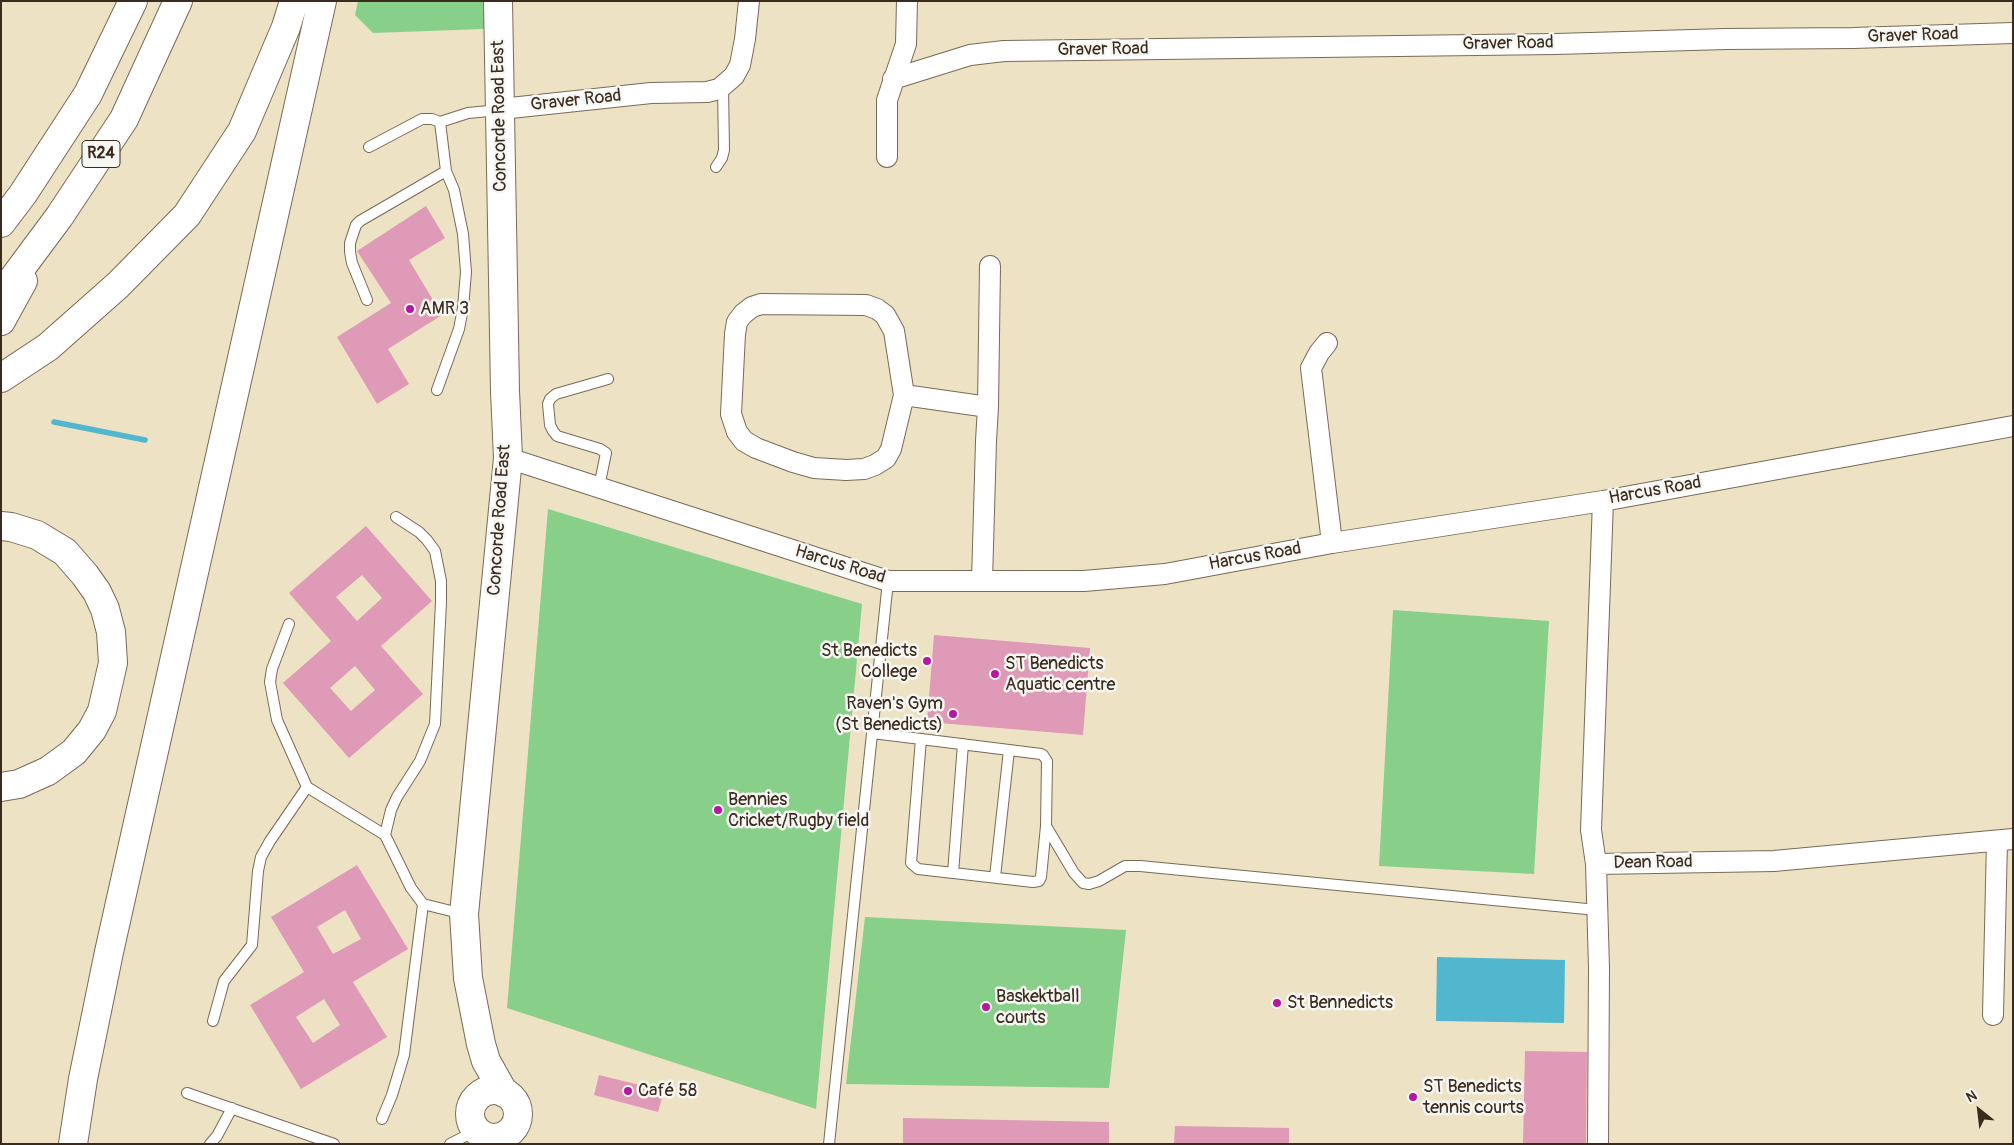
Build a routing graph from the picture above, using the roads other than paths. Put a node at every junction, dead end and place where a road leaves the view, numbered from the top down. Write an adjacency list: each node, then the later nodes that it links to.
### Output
1 (133, 1): 18 (main road, R24)
2 (178, 1): 17 (main road, R24)
3 (294, 1): 24 (main road)
4 (322, 1): 64 (main road)
5 (498, 1): 11 (main road, Concorde Road East)
6 (749, 1): 10 (street)
7 (907, 1): 9 (street)
8 (2013, 33): 9 (street, Graver Road)
9 (893, 79): 14 (street)
10 (723, 86): 11 (street, Graver Road); 15 (lane)
11 (501, 109): 12 (lane); 30 (main road, Concorde Road East)
12 (440, 122): 13 (lane); 16 (lane)
13 (369, 147)
14 (887, 157)
15 (716, 167)
16 (446, 171): 21 (lane); 26 (lane)
17 (60, 217): 20 (main road, R24); 22 (main road)
18 (1, 223)
19 (990, 266): 28 (street)
20 (1, 294)
21 (367, 300)
22 (1, 321)
23 (1327, 343): 35 (street)
24 (1, 378)
25 (608, 379): 31 (lane)
26 (437, 390)
27 (904, 395): 27 (street); 28 (street)
28 (988, 407): 37 (street)
29 (2013, 426): 32 (street, Harcus Road)
30 (508, 458): 31 (street, Harcus Road); 53 (main road, Concorde Road East)
31 (599, 488): 36 (street, Harcus Road)
32 (1603, 501): 35 (street, Harcus Road); 48 (street, Dean Road)
33 (396, 517): 46 (lane)
34 (1, 526): 43 (main road)
35 (1332, 543): 37 (street, Harcus Road)
36 (888, 581): 37 (street, Harcus Road); 39 (lane)
37 (982, 581)
38 (289, 624): 44 (lane)
39 (872, 733): 40 (lane); 68 (lane)
40 (921, 739): 41 (lane); 49 (lane)
41 (963, 744): 42 (lane); 49 (lane)
42 (1009, 750): 45 (lane); 50 (lane)
43 (1, 787)
44 (307, 787): 46 (lane); 56 (lane)
45 (1046, 826): 50 (lane); 52 (lane)
46 (385, 835): 51 (lane)
47 (2005, 840): 48 (street, Dean Road); 55 (street)
48 (1596, 864): 52 (street)
49 (953, 873): 50 (lane)
50 (994, 877)
51 (423, 904): 53 (lane); 61 (lane)
52 (1597, 910): 69 (street)
53 (464, 914): 54 (main road, Concorde Road East)
54 (468, 978): 58 (main road, Concorde Road East); 59 (main road, Concorde Road East)
55 (1993, 1015)
56 (212, 1021)
57 (187, 1093): 60 (lane)
58 (504, 1093): 59 (main road); 63 (main road)
59 (474, 1102): 62 (main road)
60 (232, 1108): 65 (lane); 66 (lane)
61 (382, 1119)
62 (477, 1130): 63 (main road); 67 (lane)
63 (514, 1135)
64 (73, 1144)
65 (210, 1144)
66 (334, 1144)
67 (450, 1144)
68 (829, 1144)
69 (1598, 1144)

